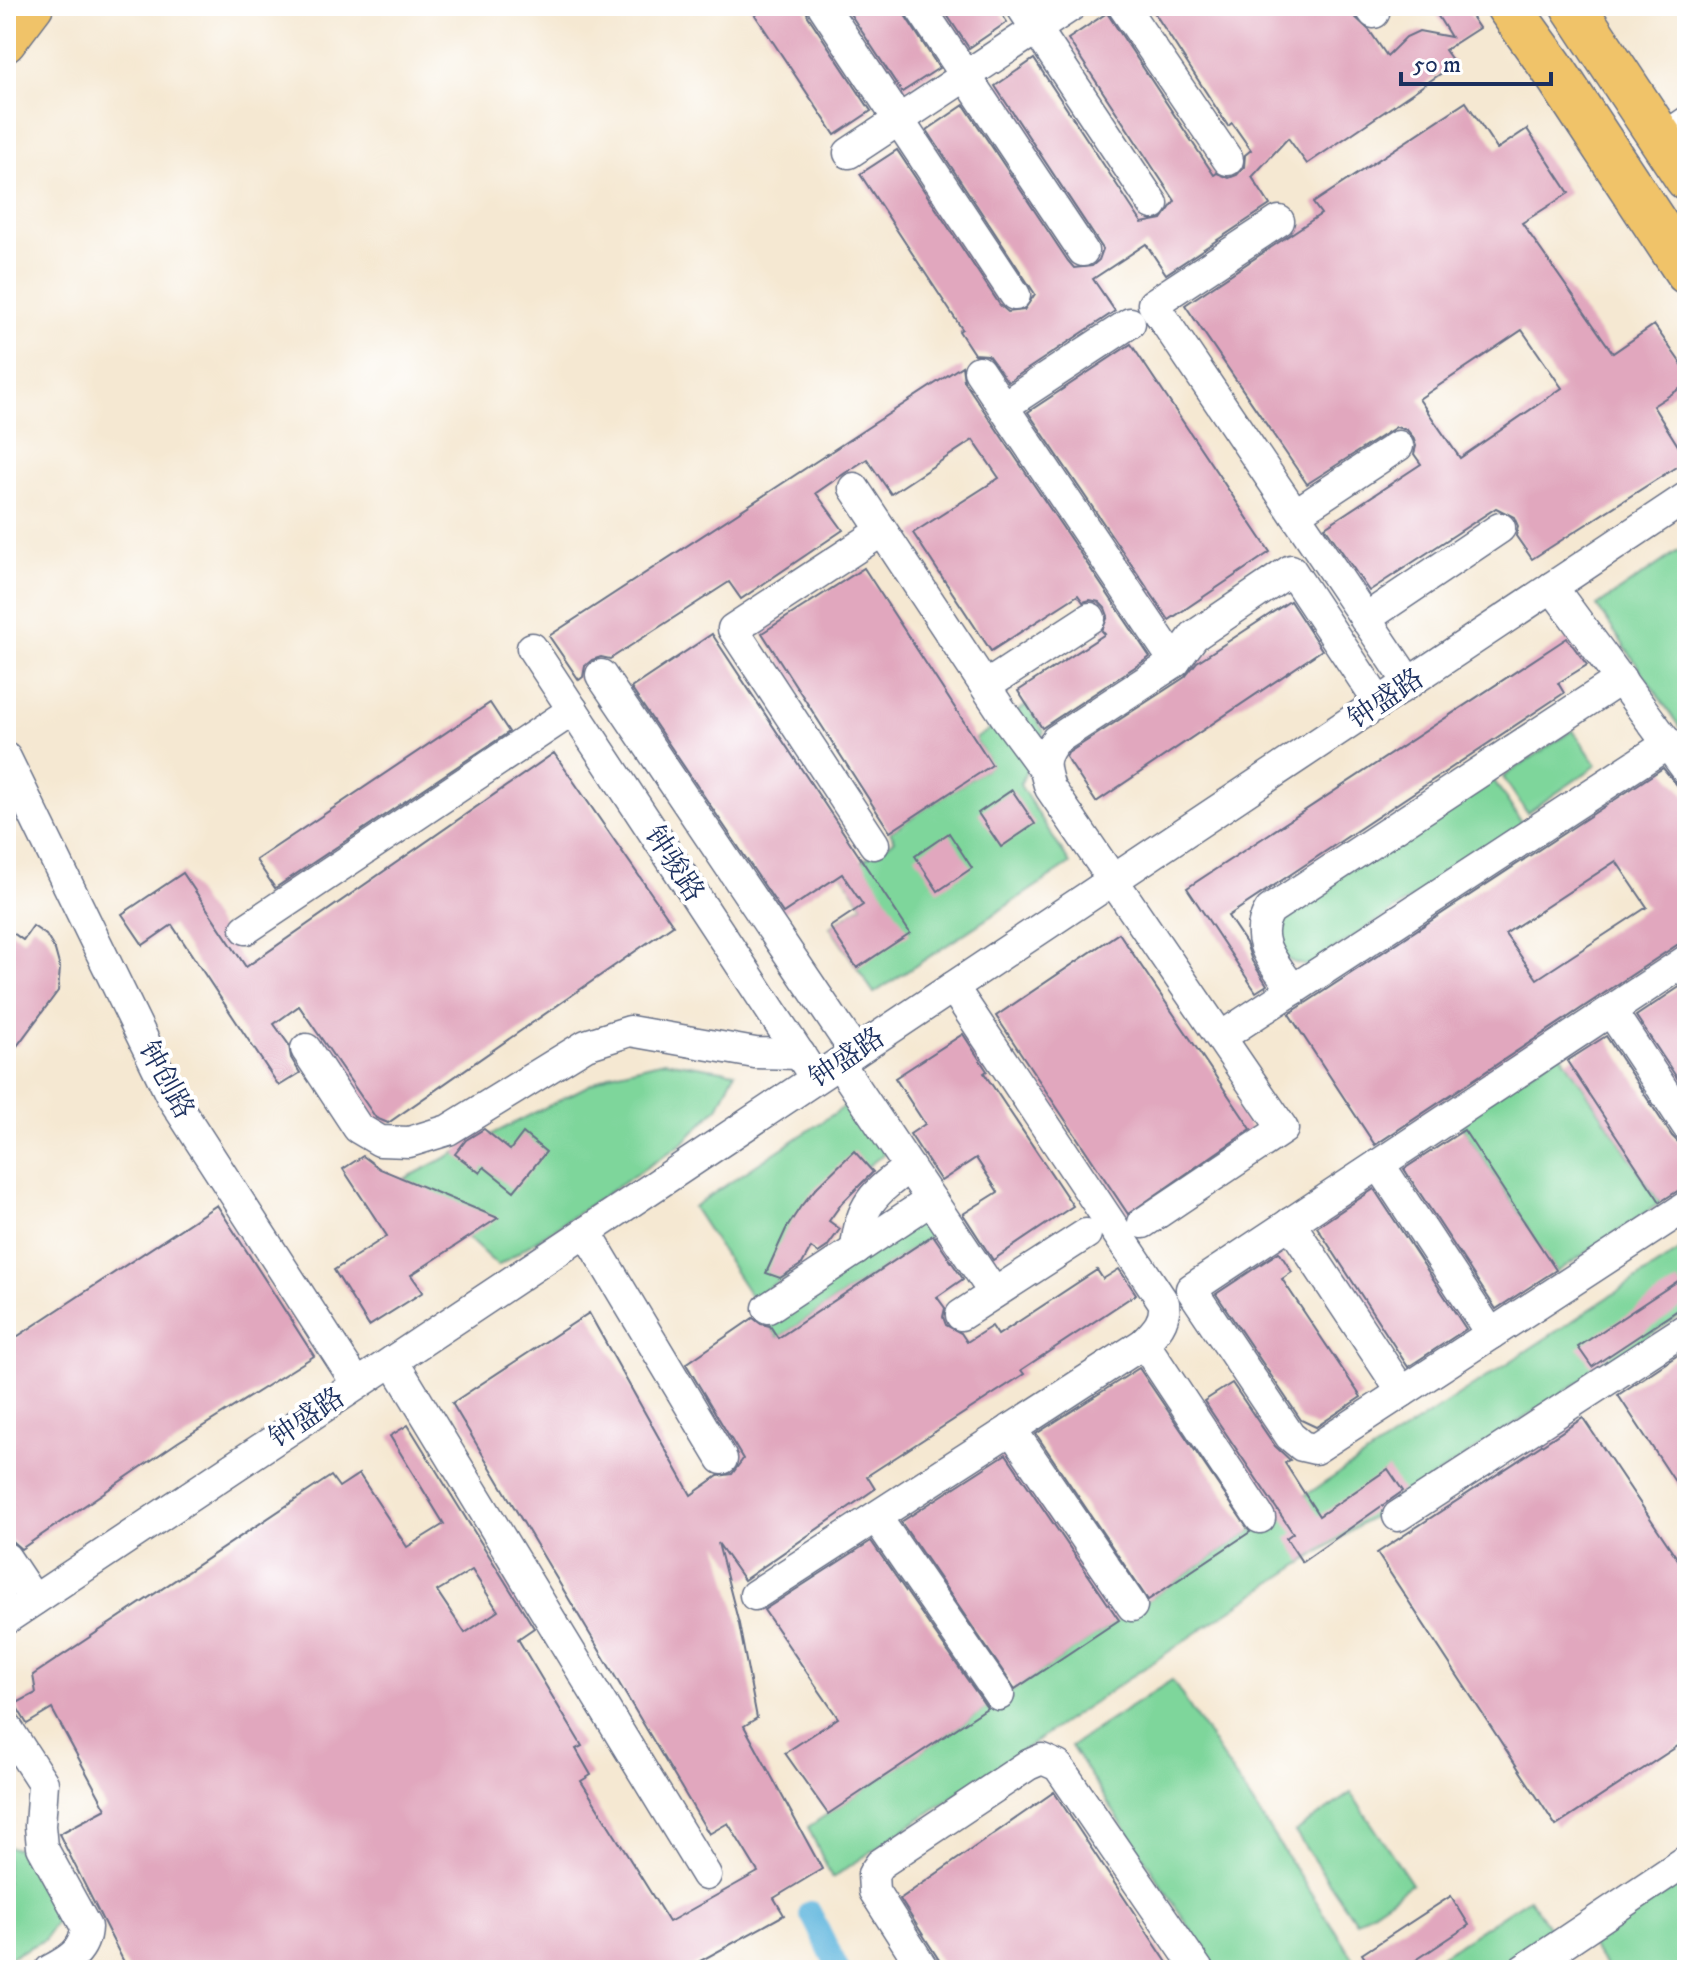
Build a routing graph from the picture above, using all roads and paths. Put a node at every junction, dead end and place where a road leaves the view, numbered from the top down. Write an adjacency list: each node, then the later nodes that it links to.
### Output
1 (34, 6): 9 (main road)
2 (823, 6): 11 (street)
3 (919, 6): 10 (street)
4 (1071, 6): 8 (street)
5 (1123, 6): 14 (street)
6 (1508, 6): 18 (highway)
7 (1573, 6): 12 (highway)
8 (1029, 17): 10 (street); 15 (street)
9 (6, 43)
10 (965, 76): 11 (street); 17 (street)
11 (897, 121): 13 (street); 19 (street)
12 (1680, 152)
13 (849, 153)
14 (1228, 160)
15 (1153, 204)
16 (1279, 221): 26 (street)
17 (1083, 251)
18 (1687, 272)
19 (1015, 295)
20 (1130, 323): 22 (street)
21 (979, 371): 22 (street)
22 (1004, 406): 33 (street)
23 (1398, 446): 26 (street)
24 (854, 488): 28 (street)
25 (1687, 497): 29 (street, 钟盛路)
26 (1295, 514): 31 (street)
27 (1500, 528): 31 (street)
28 (882, 531): 37 (street); 44 (street)
29 (1552, 587): 35 (street); 36 (street, 钟盛路)
30 (1090, 618): 37 (street)
31 (1365, 619): 36 (street)
32 (532, 648): 39 (street, 钟骏路)
33 (1175, 662): 38 (street); 42 (street)
34 (601, 675): 53 (street)
35 (1621, 679): 40 (street); 49 (street)
36 (1409, 683): 38 (street, 钟盛路)
37 (986, 686): 42 (street)
38 (1379, 703): 45 (street, 钟盛路)
39 (573, 710): 46 (street); 53 (street, 钟骏路)
40 (1669, 743): 43 (street); 49 (street)
41 (6, 758): 71 (street, 钟创路)
42 (1044, 769): 45 (street)
43 (1687, 770)
44 (874, 844)
45 (1114, 880): 48 (street, 钟盛路); 51 (street)
46 (246, 929)
47 (1687, 960): 50 (street)
48 (953, 987): 53 (street, 钟盛路); 69 (street)
49 (1293, 990): 51 (street)
50 (1611, 1011): 54 (street); 55 (street)
51 (1221, 1037): 59 (street)
52 (306, 1049): 53 (street)
53 (828, 1062): 56 (street); 61 (street, 钟盛路)
54 (1687, 1126)
55 (1379, 1164): 60 (street); 68 (street)
56 (909, 1167): 57 (street); 63 (street)
57 (931, 1200): 63 (street); 64 (street)
58 (1687, 1206): 68 (street)
59 (1143, 1223)
60 (1290, 1223): 72 (street); 72 (street)
61 (586, 1232): 70 (street, 钟盛路); 74 (street)
62 (1086, 1234): 64 (street)
63 (856, 1250): 65 (street)
64 (994, 1293): 66 (street)
65 (768, 1308)
66 (961, 1315)
67 (1687, 1328): 75 (street)
68 (1491, 1334): 72 (street)
69 (1144, 1343): 73 (street); 77 (street)
70 (393, 1361): 71 (street, 钟盛路); 86 (street)
71 (357, 1384): 80 (street, 钟盛路)
72 (1402, 1392)
73 (1011, 1429): 76 (street); 81 (street)
74 (722, 1459)
75 (1398, 1516)
76 (876, 1517): 79 (street); 83 (street)
77 (1260, 1518)
78 (6, 1558): 80 (street)
79 (755, 1595)
80 (34, 1600): 82 (street, 钟盛路)
81 (1132, 1606)
82 (6, 1619)
83 (999, 1695)
84 (11, 1745): 87 (street)
85 (1687, 1860): 90 (street)
86 (706, 1875)
87 (50, 1970)
88 (924, 1970): 89 (street)
89 (1198, 1970)
90 (1523, 1970)

